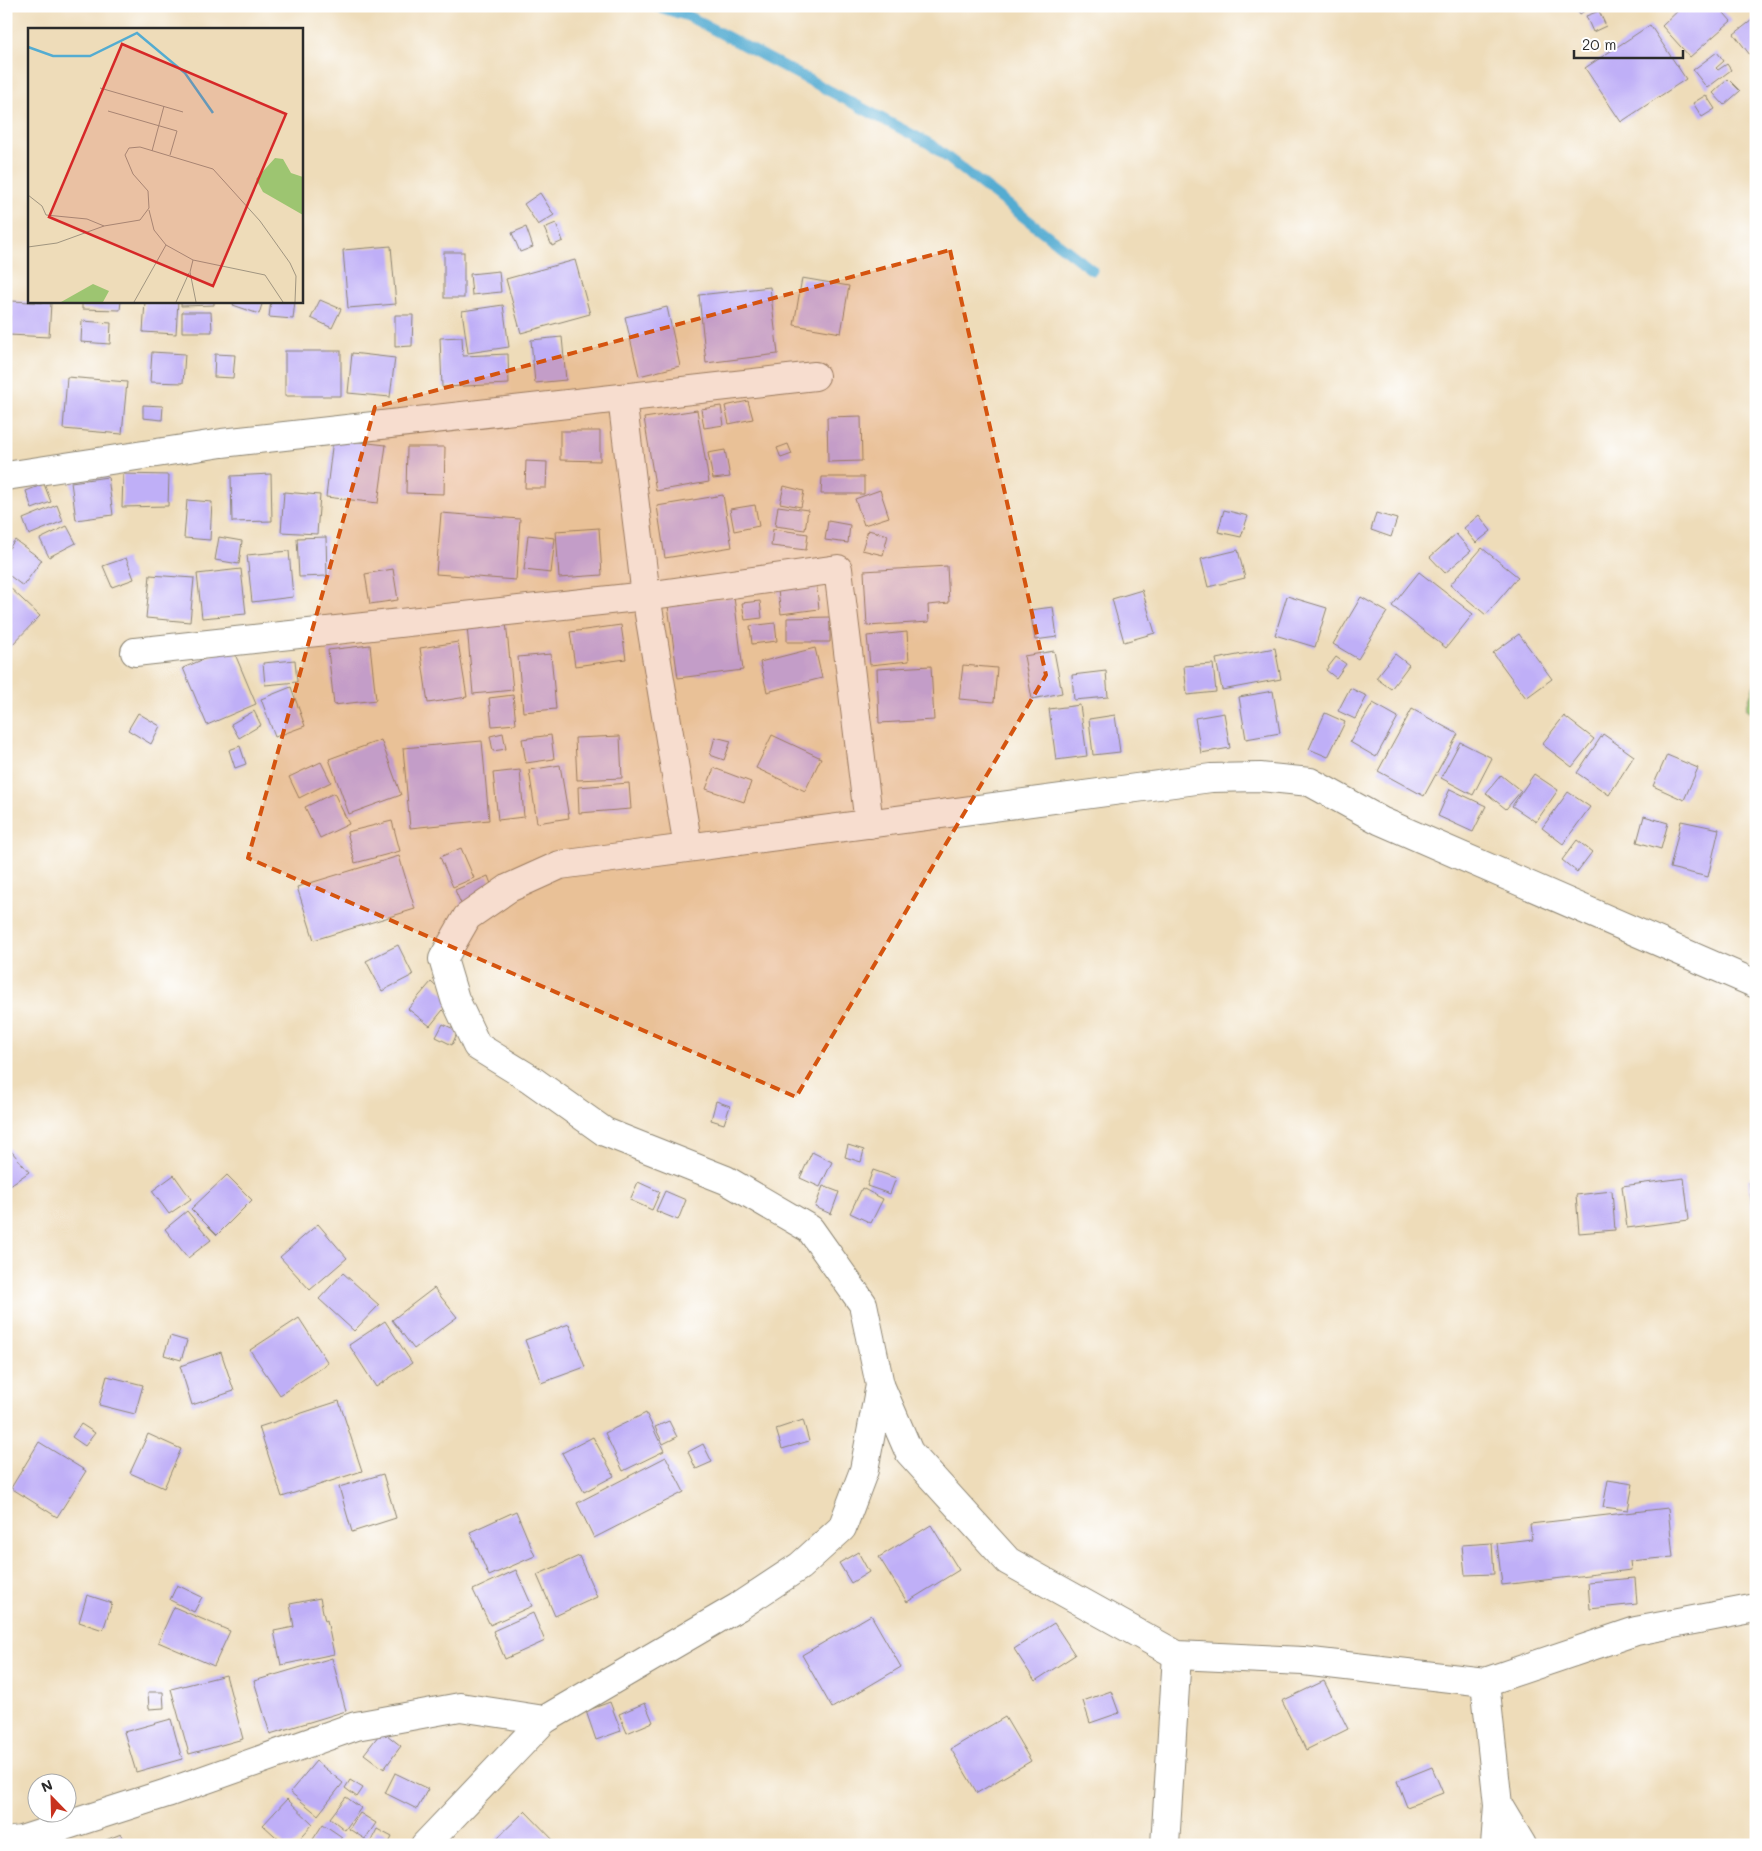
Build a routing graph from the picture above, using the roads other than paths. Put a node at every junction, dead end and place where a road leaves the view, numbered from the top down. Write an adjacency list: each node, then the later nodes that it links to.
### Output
1 (814, 376): 2 (street)
2 (622, 398): 3 (street); 4 (street)
3 (6, 476)
4 (646, 596): 5 (street); 6 (street); 7 (street)
5 (135, 652)
6 (868, 824): 7 (street); 8 (street)
7 (688, 847): 9 (street)
8 (1756, 984)
9 (880, 1385): 11 (street); 13 (street)
10 (1756, 1608): 12 (street)
11 (1177, 1655): 12 (street); 17 (street)
12 (1485, 1682): 14 (street)
13 (544, 1720): 15 (street); 16 (street)
14 (1498, 1805): 18 (street); 19 (street)
15 (6, 1842)
16 (425, 1845)
17 (1165, 1845)
18 (1495, 1845)
19 (1522, 1845)

